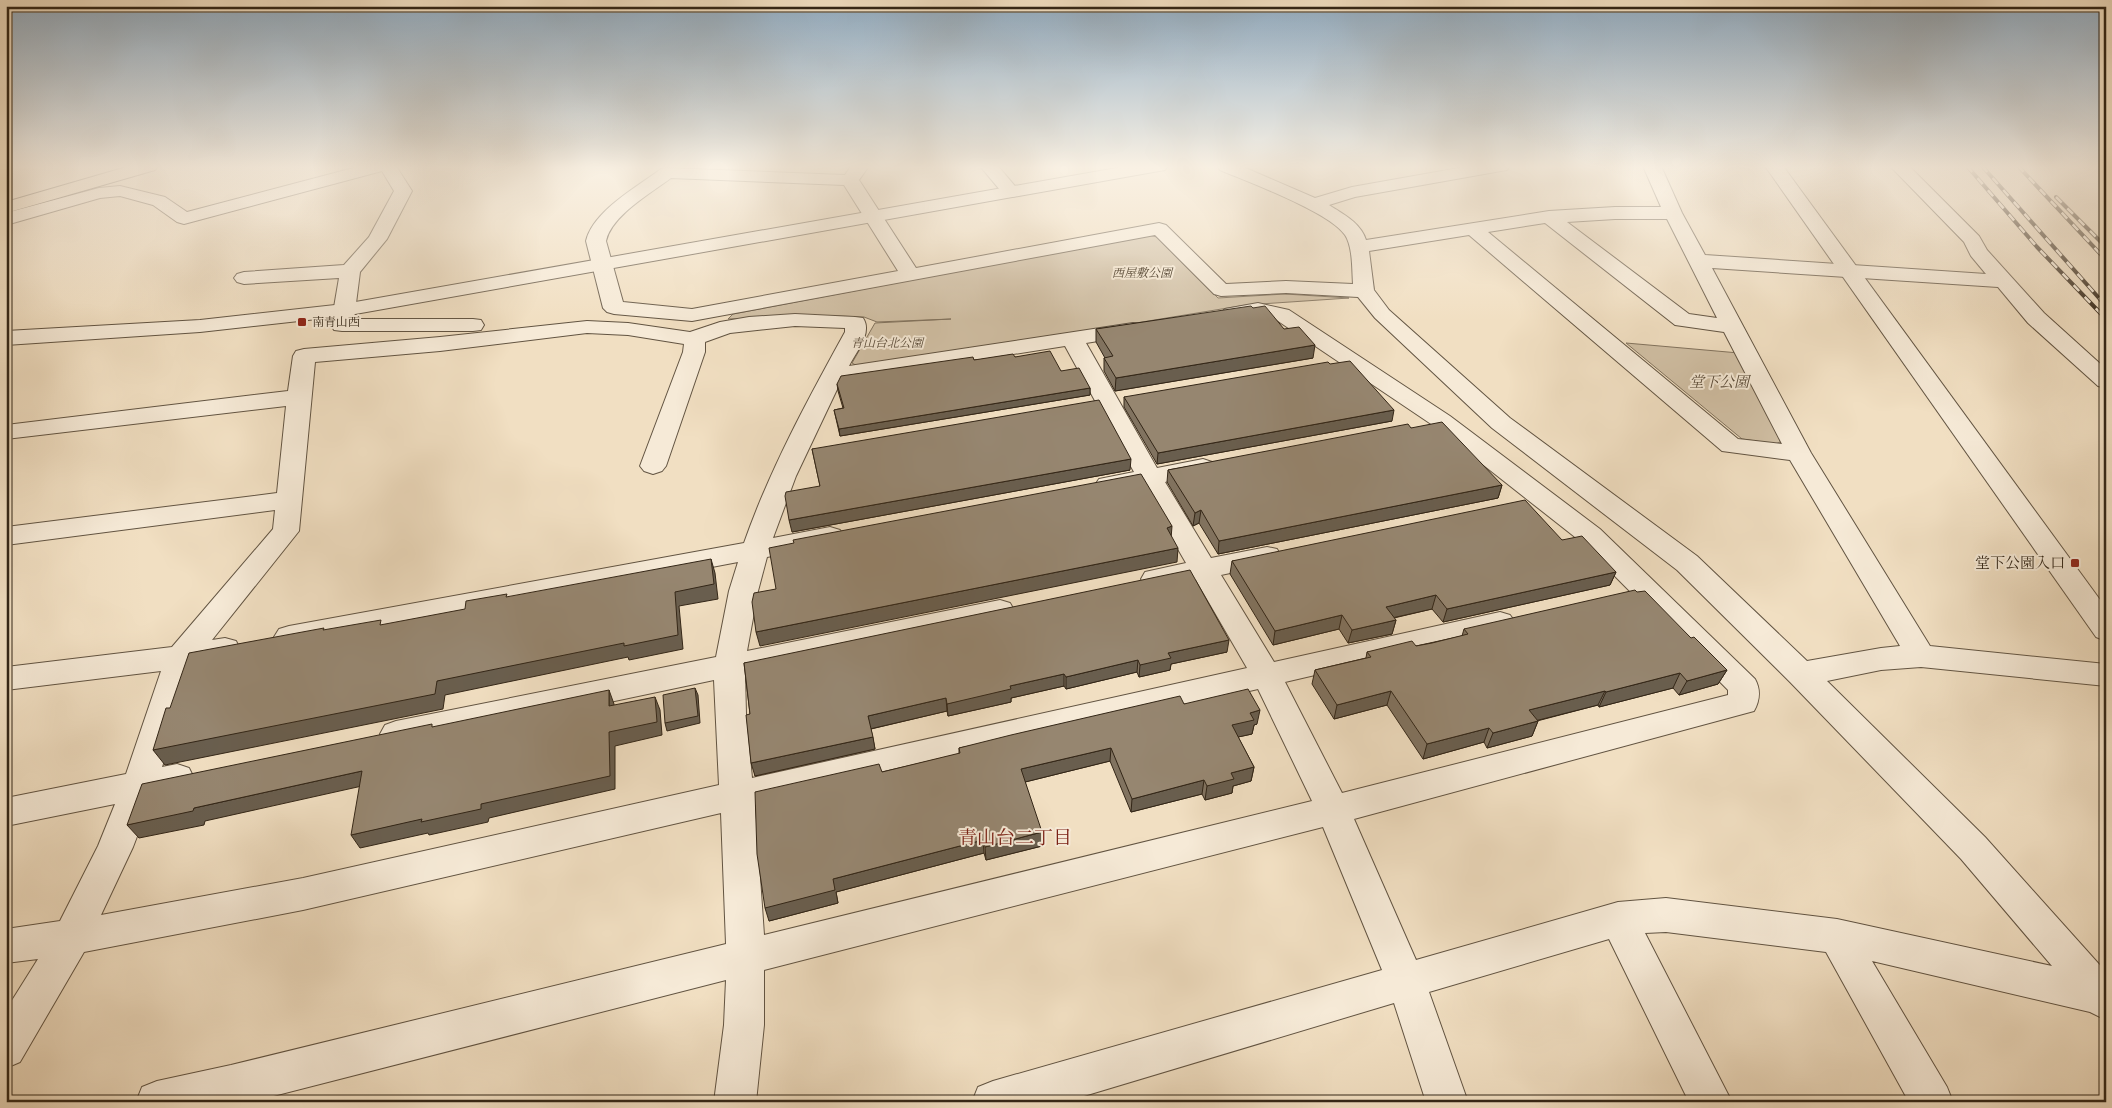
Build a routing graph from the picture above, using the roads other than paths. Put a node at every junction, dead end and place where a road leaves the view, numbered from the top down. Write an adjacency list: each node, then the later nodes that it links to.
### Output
1 (874, 217): 17 (street)
2 (389, 218): 15 (street)
3 (610, 218): 14 (street)
4 (870, 218): 14 (street)
5 (1336, 218): 12 (street)
6 (1545, 218): 11 (street)
7 (1550, 218): 25 (street)
8 (1675, 218): 13 (street)
9 (1811, 218): 16 (street)
10 (1950, 218): 19 (street)
11 (1473, 229): 12 (street); 38 (street)
12 (1360, 247): 20 (street)
13 (1699, 261): 16 (street); 25 (street)
14 (602, 264): 17 (street); 21 (street)
15 (350, 271): 18 (street); 21 (street)
16 (1849, 271): 19 (street); 57 (street)
17 (911, 276): 20 (street)
18 (244, 278)
19 (2003, 281): 32 (street)
20 (1364, 291): 61 (street)
21 (344, 310): 23 (street); 26 (street)
22 (1209, 317): 29 (street)
23 (587, 326): 28 (street); 33 (street)
24 (1150, 326): 27 (street)
25 (1731, 326): 38 (street)
26 (6, 338)
27 (1072, 338): 31 (street); 42 (street)
28 (693, 339): 31 (street); 41 (street)
29 (1351, 360): 30 (street); 34 (street)
30 (1322, 365)
31 (833, 375): 39 (street)
32 (2106, 381)
33 (299, 398): 36 (street); 44 (street)
34 (1442, 422): 35 (street); 45 (street)
35 (1412, 427)
36 (6, 432)
37 (822, 449): 39 (street)
38 (1799, 453): 58 (street)
39 (792, 454): 49 (street)
40 (1227, 462): 42 (street)
41 (654, 466)
42 (1149, 477): 43 (street); 51 (street)
43 (1082, 490)
44 (290, 500): 48 (street); 59 (street)
45 (1543, 500): 46 (street); 53 (street)
46 (1504, 507)
47 (851, 532): 49 (street)
48 (6, 536)
49 (755, 550): 59 (street); 60 (street)
50 (1291, 551): 51 (street)
51 (1204, 569): 52 (street); 63 (street)
52 (1127, 584)
53 (1646, 589): 54 (street); 69 (street)
54 (1607, 598)
55 (1030, 604): 60 (street)
56 (1529, 616): 63 (street)
57 (2106, 630)
58 (1921, 656): 61 (street); 62 (street)
59 (180, 657): 64 (street); 67 (street)
60 (730, 665): 65 (street); 68 (street)
61 (1801, 674): 77 (street)
62 (2106, 675)
63 (1267, 676): 68 (street); 69 (street)
64 (6, 680)
65 (372, 738)
66 (206, 772): 67 (street)
67 (139, 786): 70 (street); 72 (street)
68 (737, 795): 72 (street); 75 (street)
69 (1333, 810): 75 (street); 76 (street)
70 (6, 812)
71 (1618, 919): 73 (street); 76 (street); 84 (street)
72 (72, 936): 74 (street); 78 (street)
73 (1837, 936): 77 (street); 85 (street)
74 (6, 946)
75 (747, 956): 79 (street); 81 (street)
76 (1406, 982): 82 (street); 83 (street)
77 (2104, 998)
78 (6, 1048)
79 (227, 1094): 80 (street)
80 (156, 1102)
81 (734, 1102)
82 (993, 1102)
83 (1447, 1102)
84 (1711, 1102)
85 (1932, 1102)

